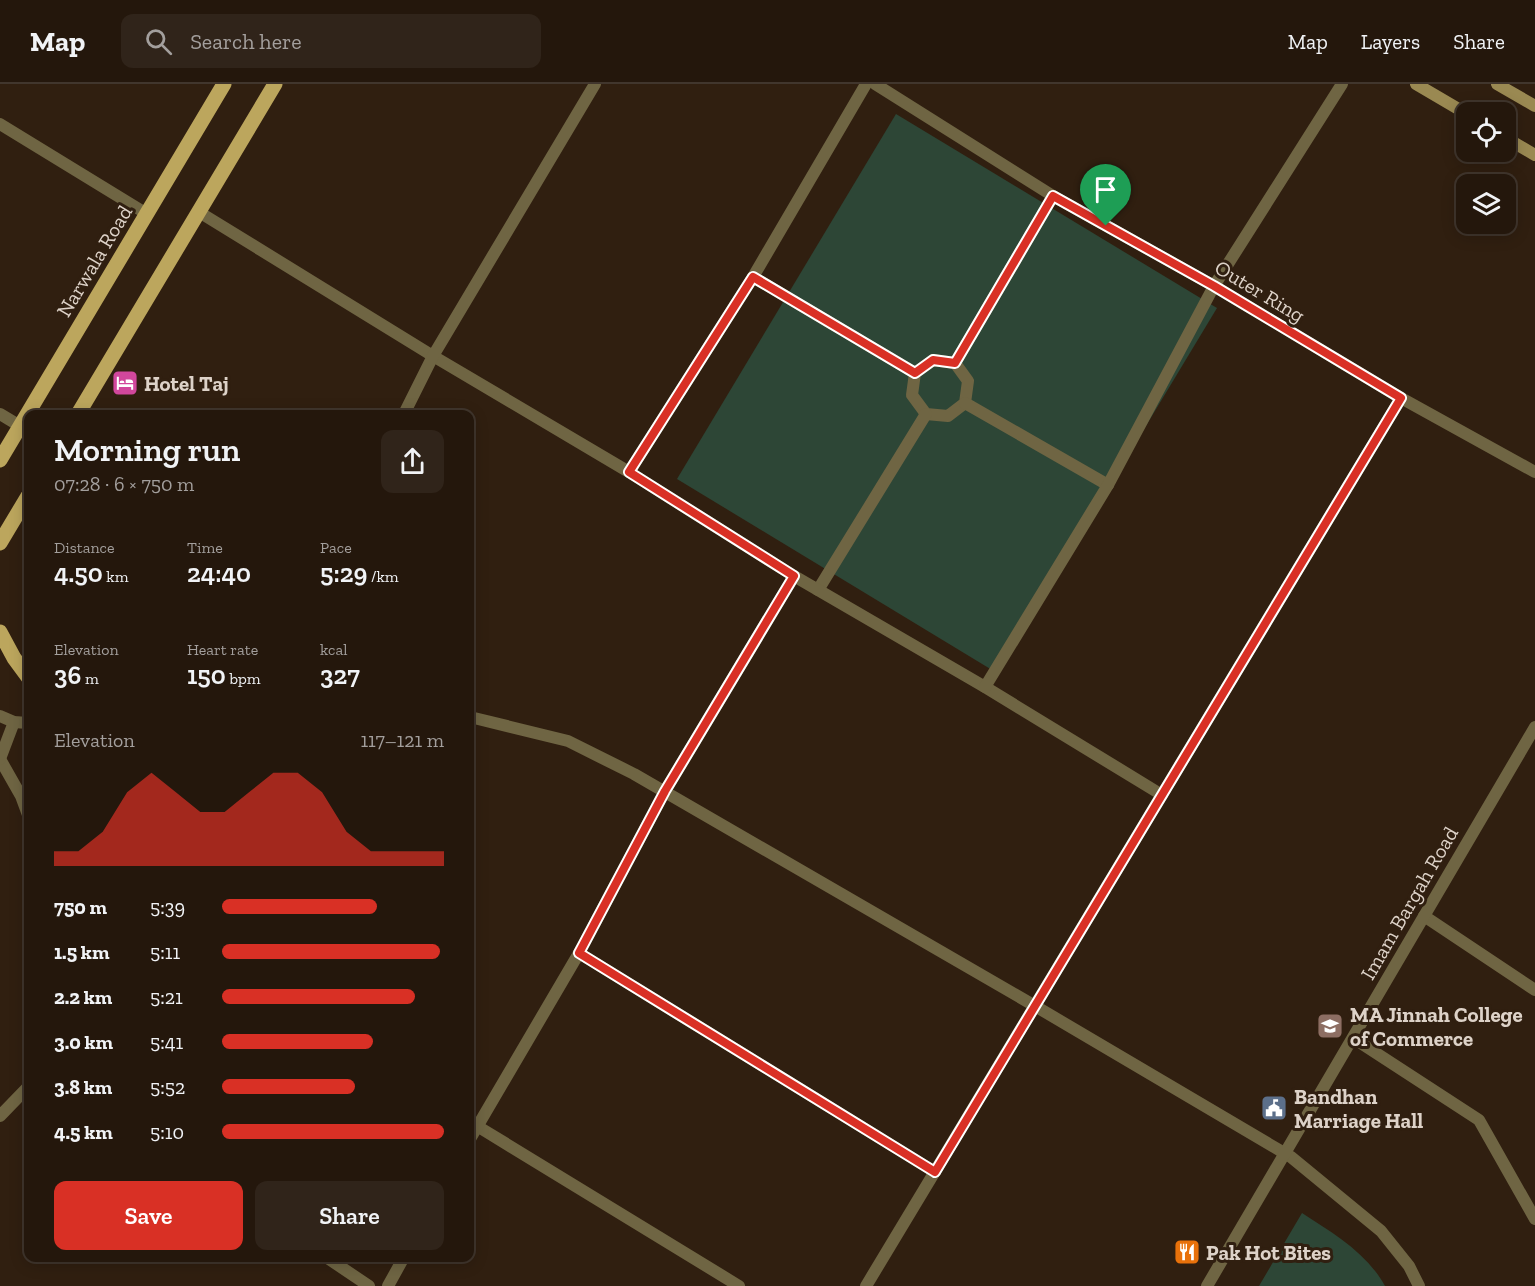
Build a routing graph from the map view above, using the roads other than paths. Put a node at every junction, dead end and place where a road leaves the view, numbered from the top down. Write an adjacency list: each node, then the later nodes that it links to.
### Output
1 (224, 84): 16 (main road, Narwala Road)
2 (276, 84): 15 (main road)
3 (596, 84): 19 (street)
4 (866, 84): 17 (street)
5 (875, 84): 14 (street, Outer Ring)
6 (1342, 84): 18 (street)
7 (1416, 84): 10 (main road)
8 (1497, 84): 9 (main road)
9 (1535, 106)
10 (1456, 108)
11 (0, 124): 16 (street)
12 (1516, 144): 13 (main road)
13 (1535, 155)
14 (1053, 196): 18 (street, Outer Ring); 20 (street)
15 (199, 213): 19 (street); 25 (main road)
16 (147, 214): 24 (main road, Narwala Road)
17 (753, 277): 21 (street); 32 (street)
18 (1214, 286): 22 (street, Outer Ring); 34 (street)
19 (433, 356): 26 (street); 32 (street)
20 (955, 363): 21 (street); 23 (street)
21 (915, 373): 28 (street)
22 (1401, 398): 33 (street, Outer Ring); 49 (street)
23 (966, 403): 28 (street); 34 (street)
24 (30, 410)
25 (80, 410)
26 (406, 410)
27 (0, 414): 30 (street)
28 (926, 414): 38 (street)
29 (24, 419): 30 (main road, Narwala Road)
30 (20, 426): 31 (main road, Narwala Road)
31 (0, 460)
32 (629, 472): 37 (street)
33 (1535, 472)
34 (1108, 485): 41 (street)
35 (24, 503): 36 (main road)
36 (0, 543)
37 (794, 576): 38 (street); 48 (street)
38 (818, 590): 41 (street)
39 (0, 632): 40 (main road)
40 (24, 672)
41 (985, 687): 49 (street)
42 (0, 716): 44 (street)
43 (474, 718): 48 (street)
44 (14, 722): 45 (street); 47 (street)
45 (24, 723)
46 (1533, 734): 51 (street, Imam Bargah Road)
47 (0, 759): 50 (street)
48 (665, 791): 52 (street); 54 (street)
49 (1162, 795): 54 (street)
50 (24, 804)
51 (1424, 916): 53 (street); 55 (street, Imam Bargah Road)
52 (579, 953): 58 (street); 61 (street)
53 (1535, 990)
54 (1035, 1006): 60 (street); 61 (street)
55 (1353, 1038): 60 (street, Imam Bargah Road); 62 (street)
56 (24, 1091): 57 (street)
57 (0, 1116)
58 (477, 1126): 59 (street); 67 (street)
59 (474, 1132)
60 (1286, 1154): 69 (street, Imam Bargah Road); 70 (street)
61 (935, 1172): 68 (street)
62 (1535, 1219)
63 (333, 1262): 65 (street)
64 (401, 1262): 66 (street)
65 (369, 1286)
66 (388, 1286)
67 (739, 1286)
68 (867, 1286)
69 (1208, 1286)
70 (1419, 1286)

